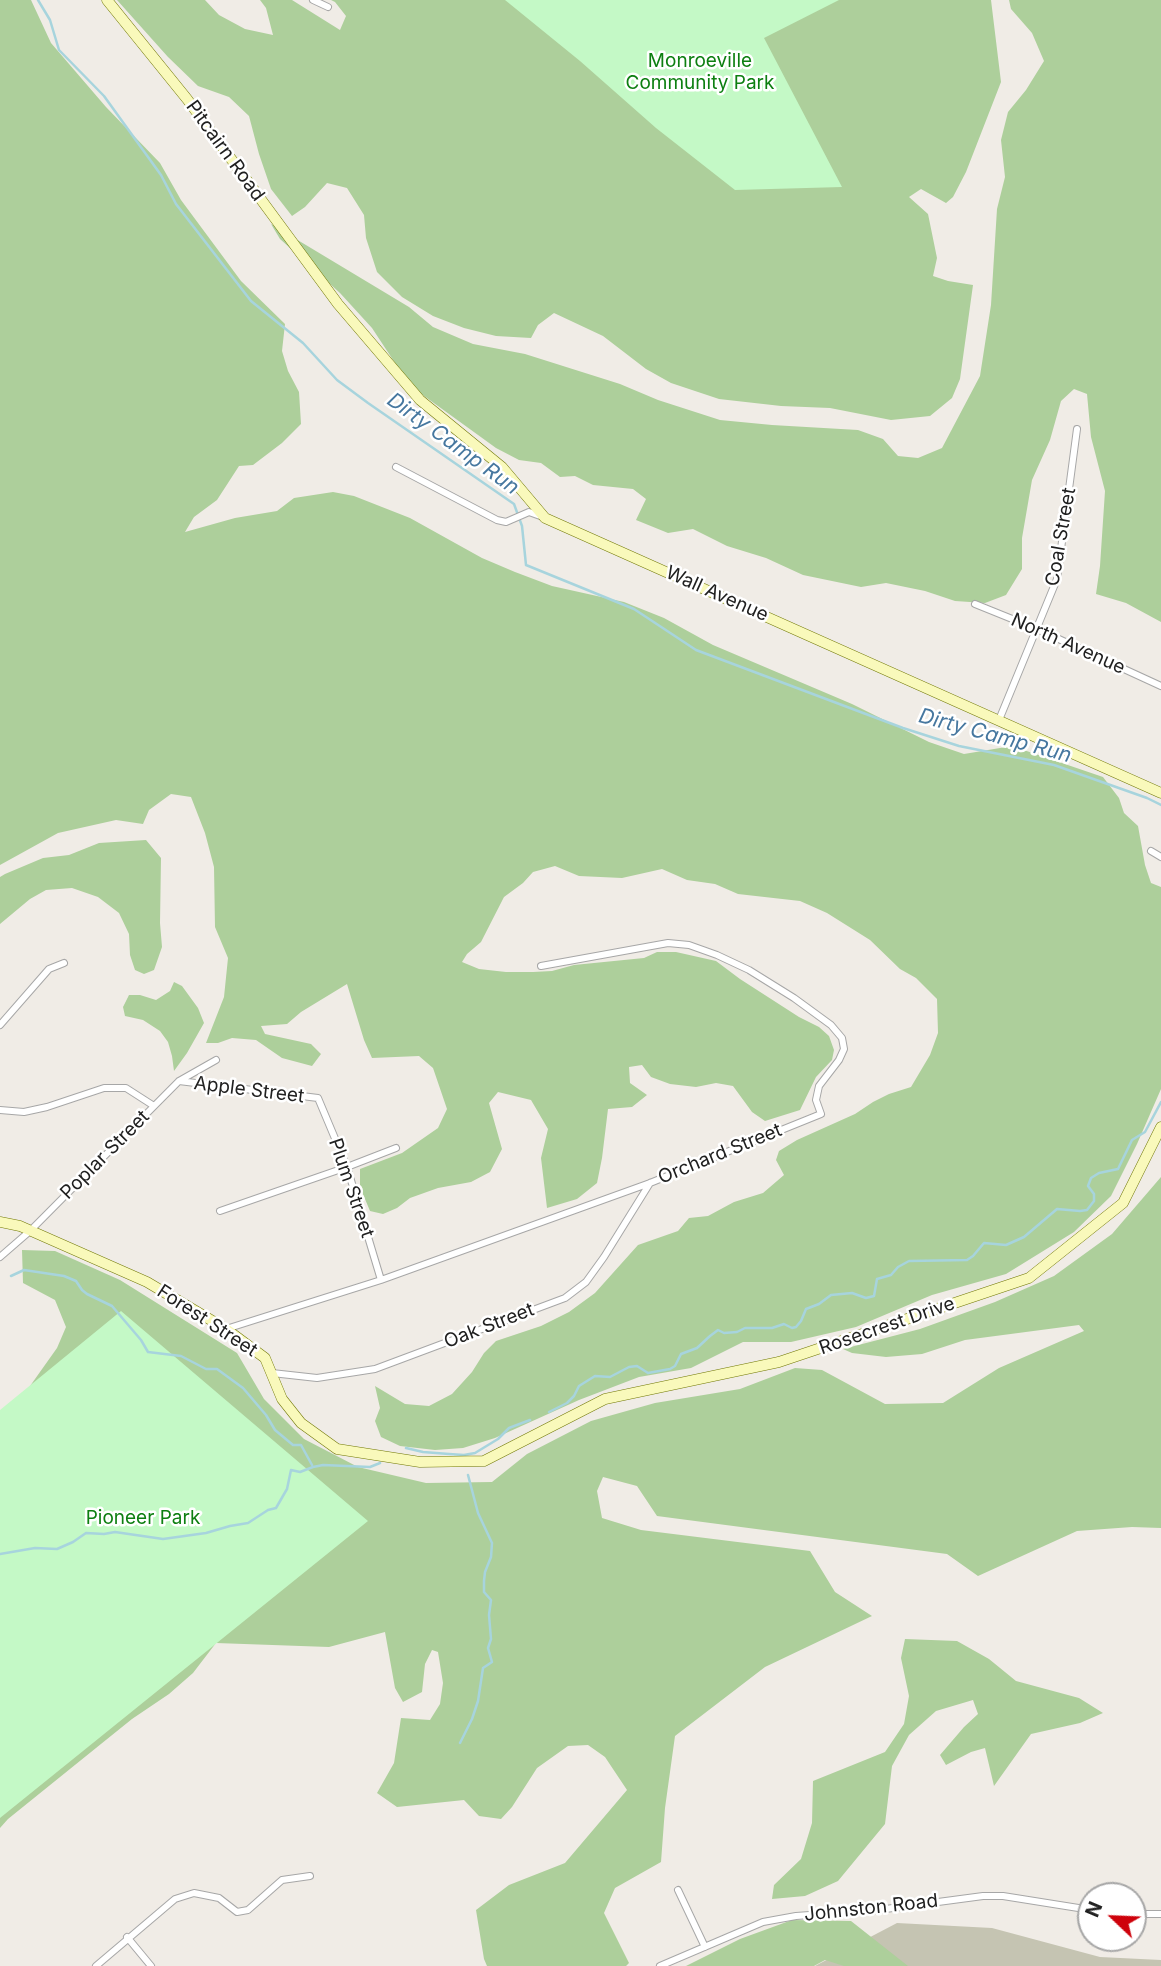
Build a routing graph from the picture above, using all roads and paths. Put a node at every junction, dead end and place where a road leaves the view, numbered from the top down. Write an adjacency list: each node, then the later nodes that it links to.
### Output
1 (107, 0): 4 (street, Pitcairn Road)
2 (313, 0): 3 (street)
3 (328, 7)
4 (338, 304): 7 (street, Wall Avenue)
5 (1077, 429): 9 (street, Coal Street)
6 (396, 467): 7 (street)
7 (545, 518): 11 (street, Wall Avenue)
8 (975, 604): 9 (street, North Avenue)
9 (1037, 629): 10 (street, North Avenue); 11 (street, Coal Street)
10 (1161, 686)
11 (999, 720): 12 (street, Wall Avenue)
12 (1161, 793)
13 (1151, 851): 14 (street)
14 (1161, 857)
15 (64, 963): 17 (street)
16 (541, 966): 26 (street, Orchard Street)
17 (0, 1025)
18 (216, 1060): 19 (street, Poplar Street)
19 (179, 1082): 20 (street, Apple Street); 21 (street, Poplar Street)
20 (318, 1098): 25 (street, Plum Street)
21 (154, 1106): 22 (street); 29 (street, Poplar Street)
22 (0, 1110)
23 (1161, 1127): 34 (street, Rosecrest Drive)
24 (396, 1148): 25 (street)
25 (347, 1167): 27 (street); 31 (street, Plum Street)
26 (650, 1183): 31 (street, Orchard Street); 33 (street, Oak Street)
27 (220, 1210)
28 (0, 1222): 29 (street)
29 (30, 1231): 30 (street, Poplar Street); 32 (street, Forest Street)
30 (0, 1257)
31 (381, 1280): 32 (street, Orchard Street)
32 (226, 1329): 33 (street, Forest Street)
33 (272, 1373): 34 (street, Forest Street)
34 (548, 1427)
35 (310, 1876): 38 (street)
36 (678, 1890): 39 (street)
37 (1077, 1908): 39 (street, Johnston Road)
38 (127, 1937): 40 (street); 41 (street)
39 (705, 1947): 42 (street, Johnston Road)
40 (96, 1966)
41 (151, 1966)
42 (660, 1966)

